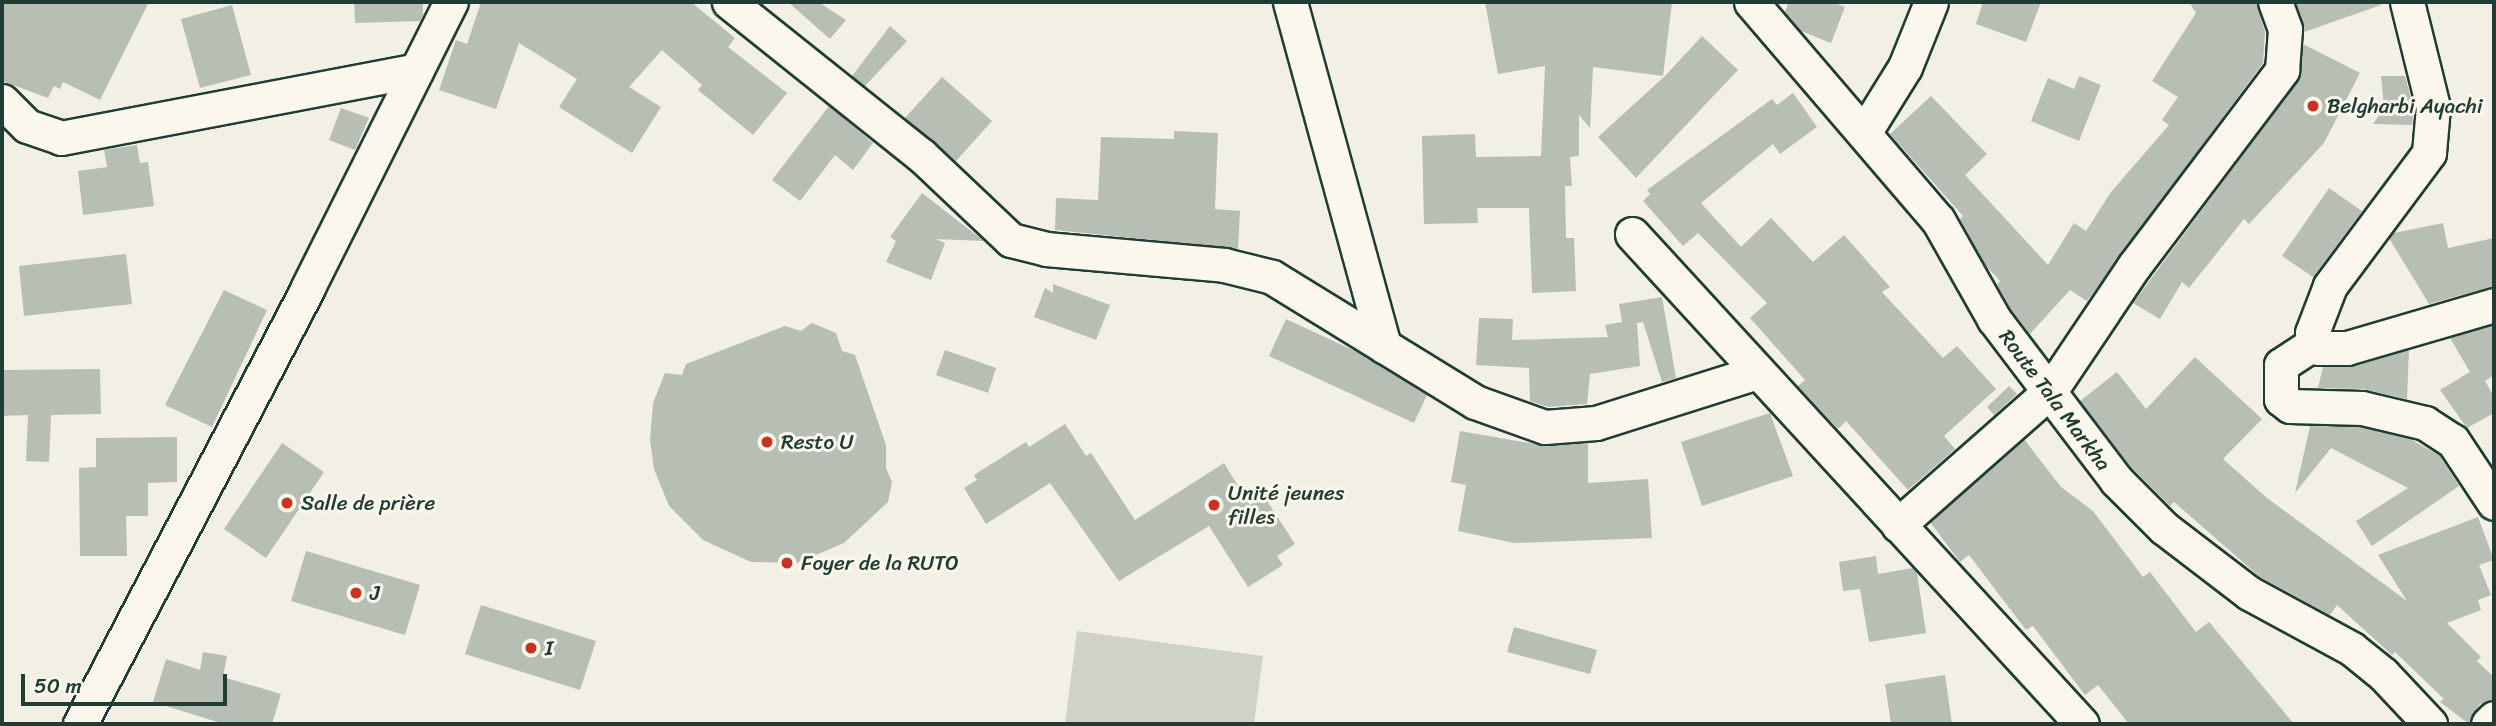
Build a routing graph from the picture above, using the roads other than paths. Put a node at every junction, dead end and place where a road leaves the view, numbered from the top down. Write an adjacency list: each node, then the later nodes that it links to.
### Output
1 (451, 2): 8 (street)
2 (729, 2): 14 (street)
3 (1290, 2): 14 (street)
4 (1751, 2): 10 (street, Route Tala Markha)
5 (1931, 2): 10 (street)
6 (2275, 2): 16 (street)
7 (2407, 2): 13 (street)
8 (417, 70): 9 (street); 20 (street)
9 (2, 101)
10 (1864, 133): 16 (street, Route Tala Markha)
11 (1632, 234): 15 (street)
12 (2494, 305): 13 (street)
13 (2316, 342): 17 (street)
14 (1384, 346): 15 (street)
15 (1758, 372): 18 (street)
16 (2050, 391): 18 (street); 22 (street, Route Tala Markha)
17 (2494, 503)
18 (1898, 524): 21 (street)
19 (2494, 718): 23 (street)
20 (80, 724)
21 (2082, 724)
22 (2430, 724)
23 (2488, 724)

